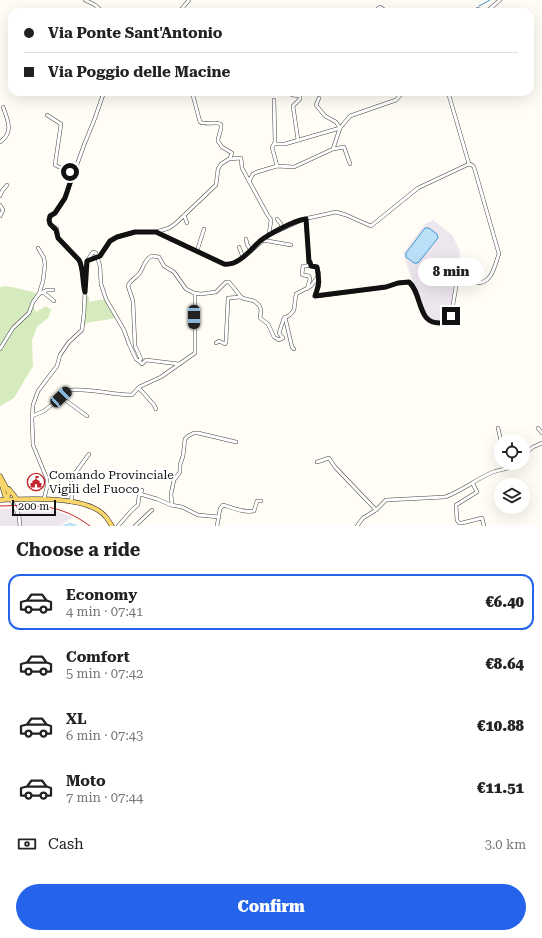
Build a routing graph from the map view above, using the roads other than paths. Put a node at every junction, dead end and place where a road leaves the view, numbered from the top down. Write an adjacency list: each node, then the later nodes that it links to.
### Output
1 (85, 0): 4 (street)
2 (189, 0): 5 (street)
3 (500, 0): 6 (street)
4 (99, 8)
5 (182, 8)
6 (491, 8)
7 (103, 96): 25 (street)
8 (193, 96): 21 (street)
9 (300, 96): 17 (street)
10 (400, 96): 16 (street)
11 (449, 96): 23 (street)
12 (319, 98): 16 (street)
13 (274, 100): 19 (street)
14 (3, 107): 18 (street)
15 (47, 115): 25 (street)
16 (340, 128): 17 (street); 20 (street)
17 (298, 140): 19 (street)
18 (0, 142)
19 (274, 144): 24 (street)
20 (333, 149): 22 (street); 24 (street)
21 (229, 159): 26 (street); 30 (street)
22 (350, 164)
23 (469, 164): 33 (street); 51 (street)
24 (277, 166): 26 (street)
25 (73, 174): 55 (street)
26 (249, 181): 38 (street)
27 (7, 185): 28 (street)
28 (0, 196)
29 (0, 205): 31 (street)
30 (184, 215): 34 (street); 37 (street)
31 (0, 216)
32 (277, 219): 36 (street)
33 (306, 219): 36 (street); 50 (street)
34 (188, 223)
35 (204, 229): 45 (street)
36 (282, 229): 38 (street)
37 (156, 232): 45 (street); 47 (street)
38 (269, 235): 40 (street)
39 (246, 239): 46 (street)
40 (262, 240): 41 (street); 46 (street)
41 (291, 245)
42 (196, 246): 45 (street)
43 (239, 247): 48 (street)
44 (38, 248): 56 (street)
45 (196, 251): 48 (street)
46 (251, 251): 48 (street)
47 (97, 256): 49 (street); 49 (street); 64 (street)
48 (243, 257)
49 (87, 261): 55 (street)
50 (309, 262): 51 (street); 52 (street)
51 (318, 278): 52 (street)
52 (307, 289): 60 (street)
53 (53, 290): 54 (street)
54 (43, 292): 56 (street); 59 (street)
55 (85, 292): 71 (street)
56 (39, 294): 62 (street)
57 (195, 294): 58 (street); 64 (street); 65 (street)
58 (241, 297): 60 (street); 61 (street)
59 (54, 301)
60 (285, 317): 63 (street)
61 (216, 342)
62 (0, 349)
63 (294, 349)
64 (139, 361): 65 (street)
65 (179, 364): 66 (street)
66 (139, 388): 67 (street); 70 (street)
67 (132, 395): 68 (street); 69 (street)
68 (61, 397): 71 (street); 72 (street)
69 (135, 399)
70 (156, 409)
71 (32, 416): 91 (street)
72 (87, 416)
73 (498, 428): 76 (street)
74 (538, 428): 75 (street)
75 (542, 433)
76 (499, 434)
77 (236, 442): 94 (street)
78 (542, 444): 79 (street)
79 (530, 449)
80 (89, 454): 93 (street)
81 (317, 462): 96 (street)
82 (500, 470): 84 (street)
83 (1, 478): 86 (main road); 89 (main road); 90 (main road)
84 (473, 484): 96 (street); 103 (street)
85 (142, 490): 87 (street)
86 (3, 494): 88 (main road); 89 (main road)
87 (140, 494): 94 (street); 98 (street)
88 (0, 499): 89 (main road)
89 (8, 499): 90 (main road); 99 (street)
90 (17, 499): 91 (main road)
91 (44, 499): 93 (main road)
92 (261, 501): 97 (street)
93 (70, 502): 98 (main road)
94 (172, 505): 97 (street)
95 (152, 510): 100 (street)
96 (376, 510): 102 (street)
97 (219, 517): 101 (street)
98 (114, 525)
99 (20, 526)
100 (135, 526)
101 (217, 526)
102 (357, 526)
103 (484, 526)

